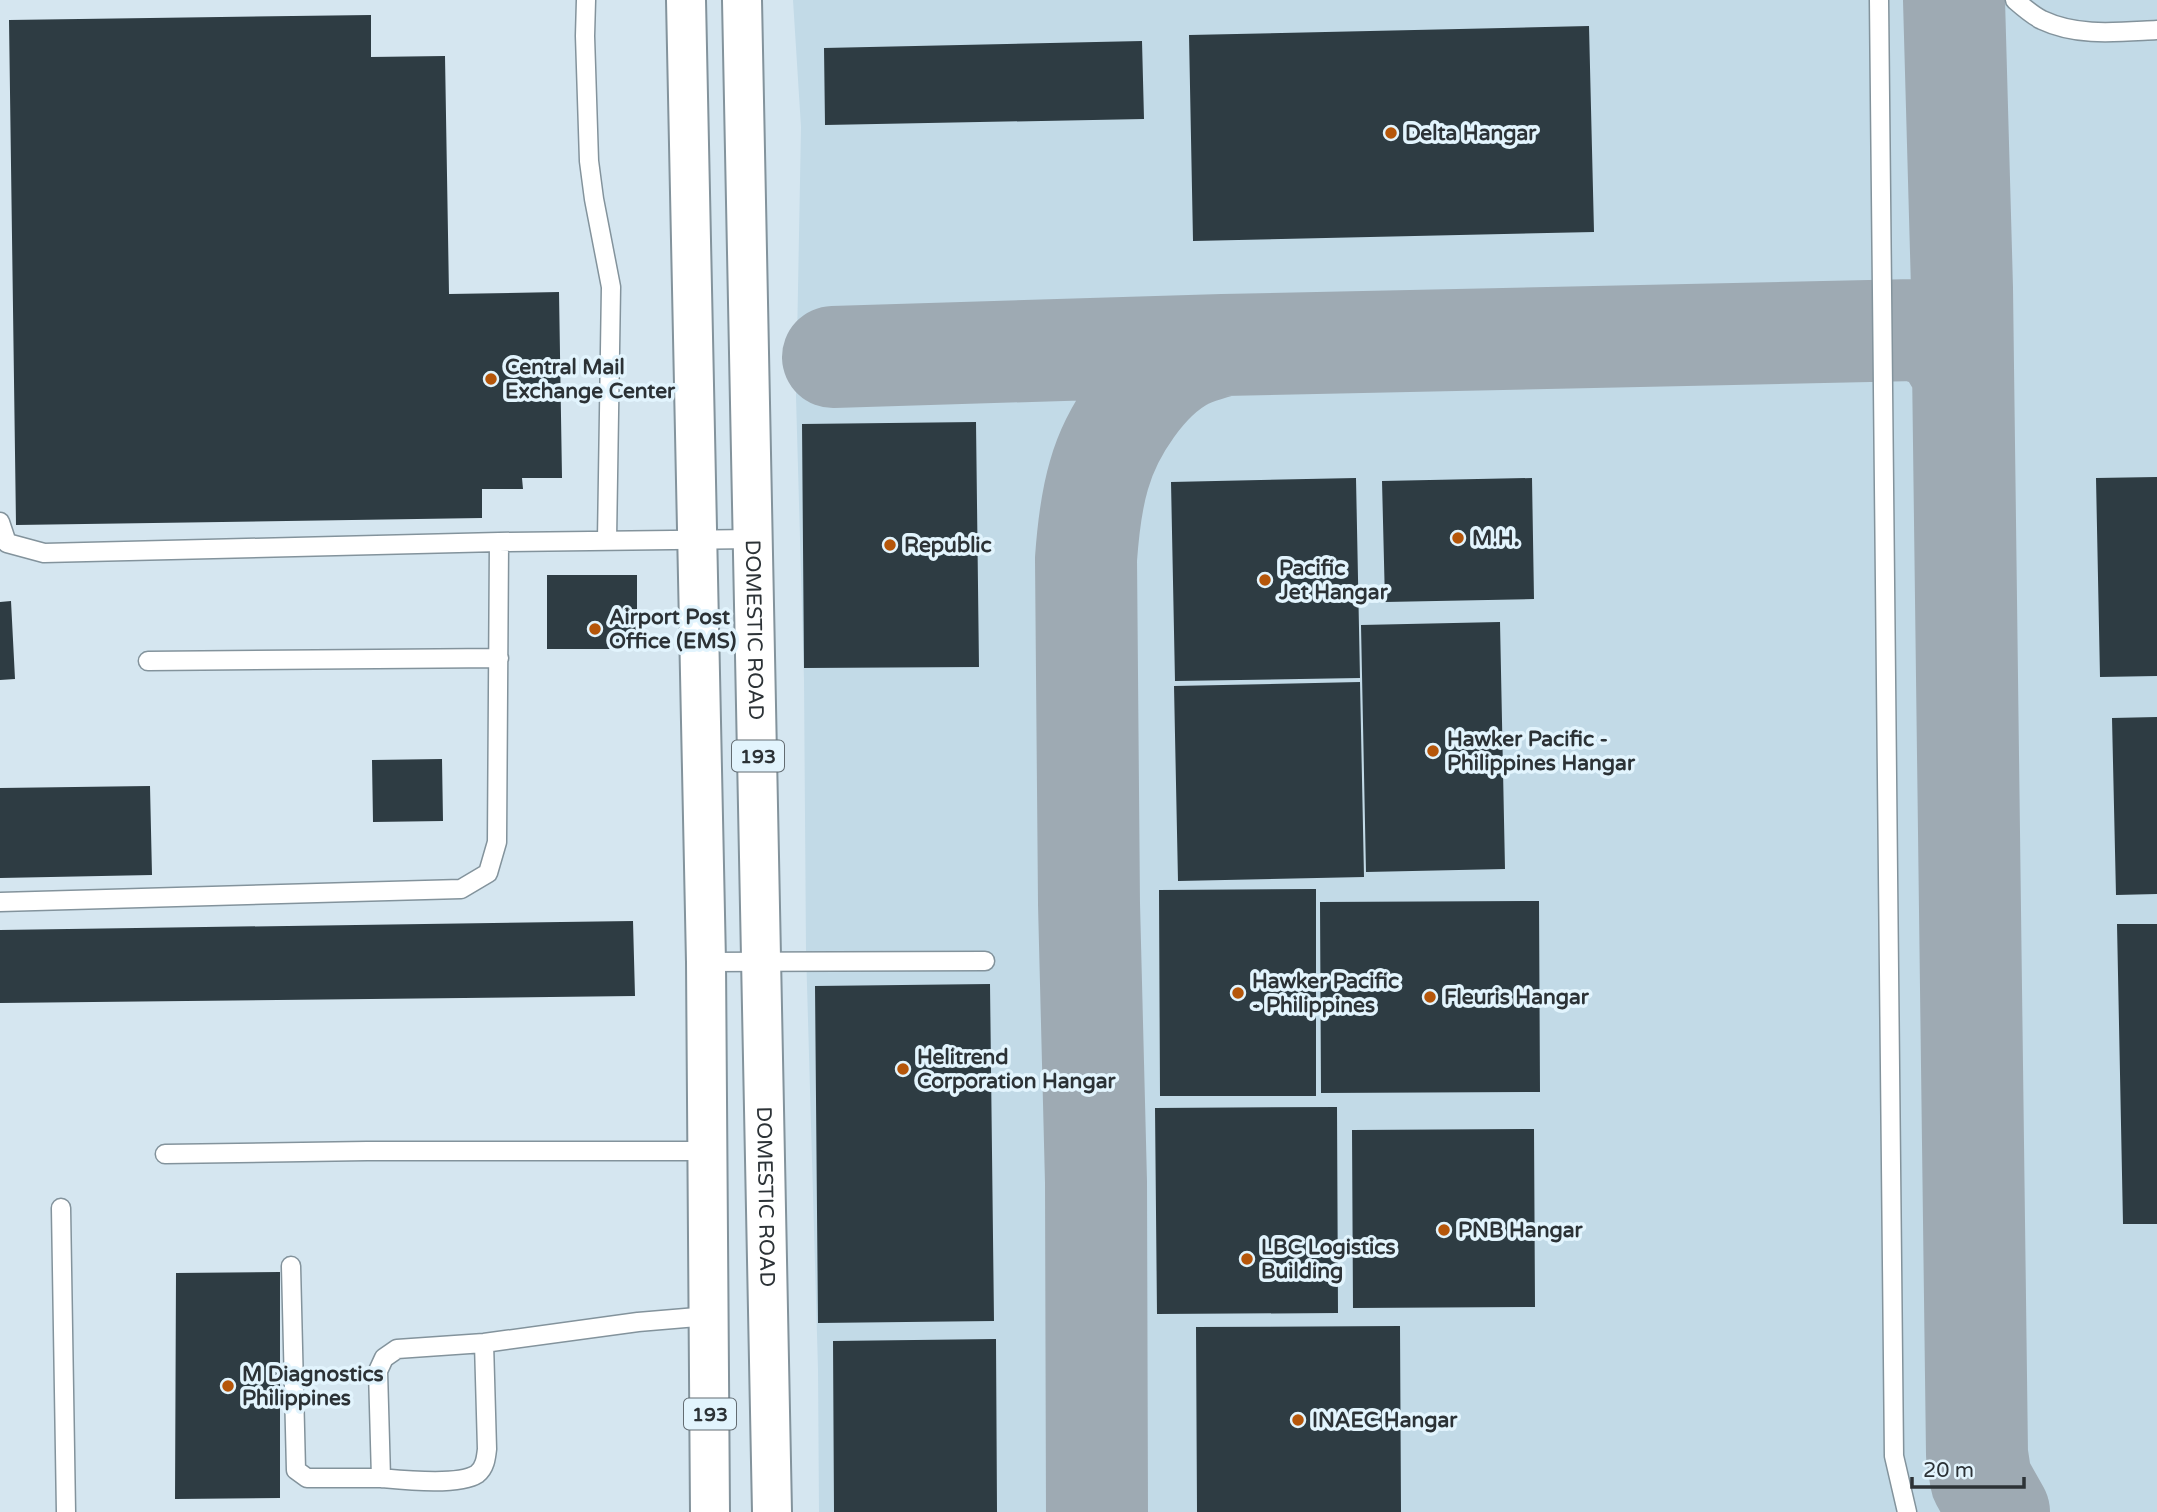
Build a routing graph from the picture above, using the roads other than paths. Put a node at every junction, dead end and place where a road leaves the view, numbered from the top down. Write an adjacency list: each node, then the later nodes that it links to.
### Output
1 (586, 0): 9 (lane)
2 (686, 0): 10 (main road, 193)
3 (742, 0): 8 (main road, DOMESTIC ROAD / 193)
4 (1879, 0): 28 (lane)
5 (2015, 0): 6 (lane)
6 (2157, 30)
7 (0, 522): 11 (lane)
8 (754, 539): 10 (lane); 17 (main road, DOMESTIC ROAD / 193)
9 (607, 540): 10 (lane); 11 (lane)
10 (696, 540): 16 (main road, 193)
11 (499, 542): 12 (lane)
12 (499, 657): 13 (lane); 14 (lane)
13 (148, 661)
14 (0, 902)
15 (985, 961): 17 (lane)
16 (706, 962): 17 (lane); 18 (main road, 193)
17 (761, 963): 27 (main road, DOMESTIC ROAD / 193)
18 (707, 1151): 19 (lane); 22 (main road, 193)
19 (164, 1154)
20 (61, 1208): 25 (lane)
21 (291, 1266): 24 (lane)
22 (709, 1316): 23 (lane); 26 (main road, 193)
23 (484, 1343): 24 (lane); 24 (lane)
24 (381, 1478)
25 (66, 1512)
26 (710, 1512)
27 (772, 1512)
28 (1907, 1512)

